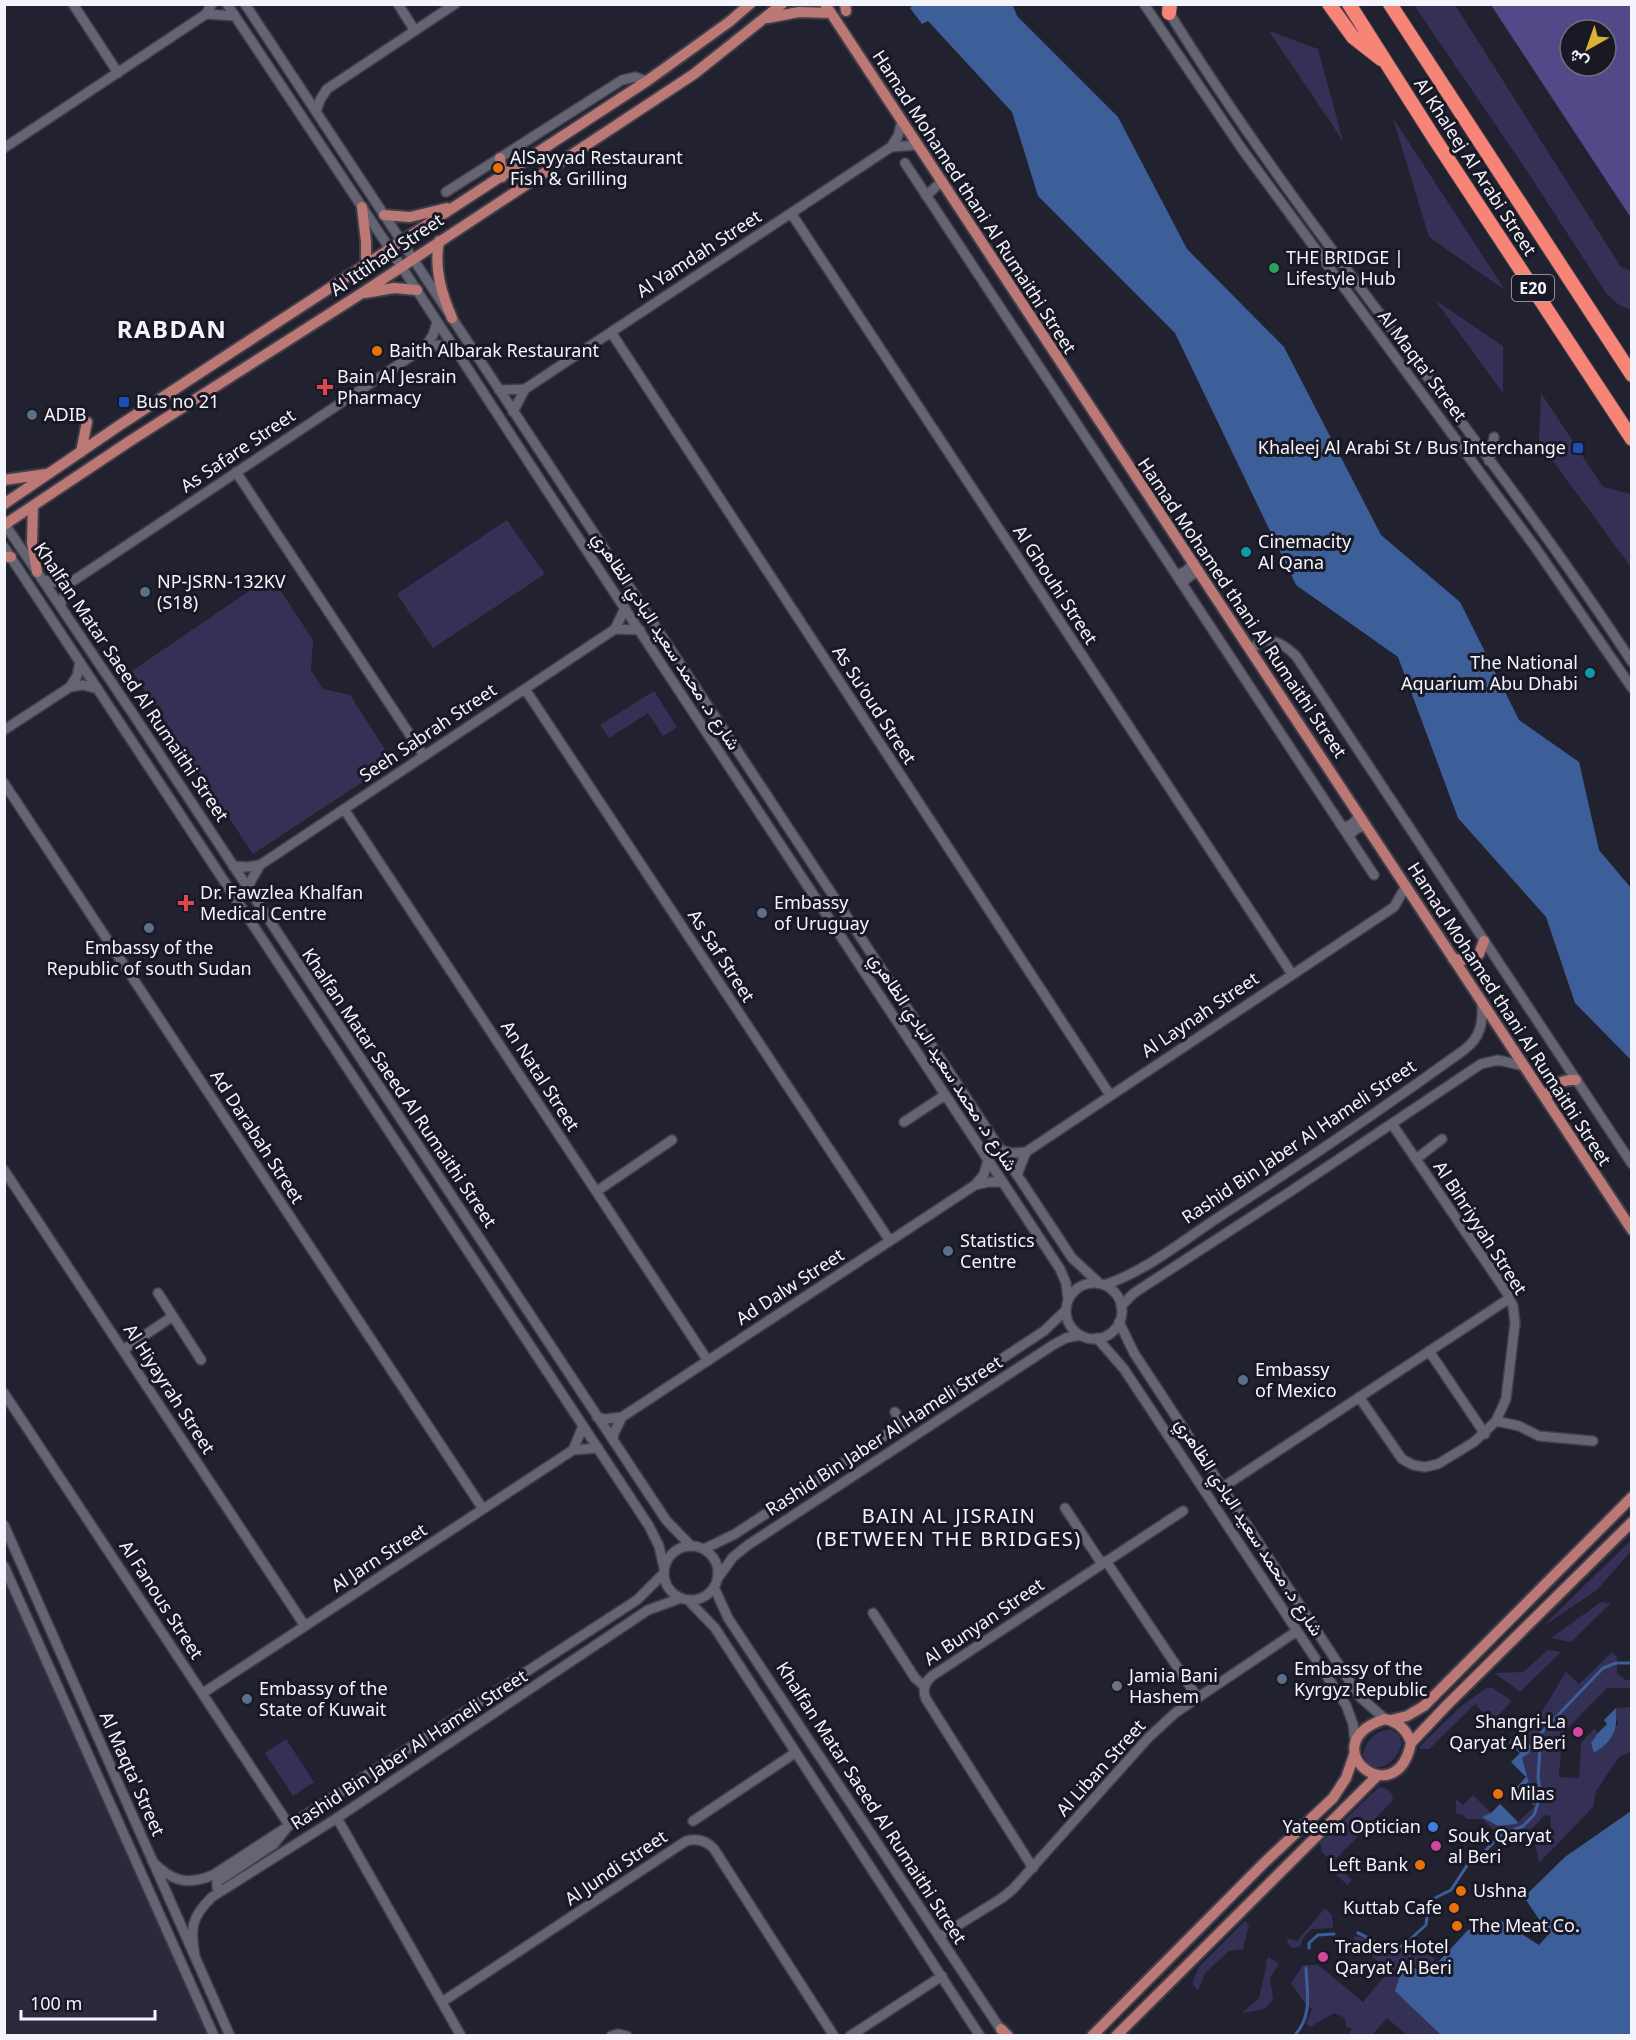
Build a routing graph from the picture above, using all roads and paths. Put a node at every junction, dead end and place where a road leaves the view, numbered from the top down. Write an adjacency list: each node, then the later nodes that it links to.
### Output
1 (74, 4): 20 (street)
2 (212, 4): 15 (street)
3 (227, 4): 16 (street, شارع د. محمد سعيد البادي الظاهري)
4 (245, 4): 23 (street, شارع د. محمد سعيد البادي الظاهري)
5 (398, 4): 18 (street)
6 (455, 4): 18 (street)
7 (750, 4): 21 (main road, Al Ittihad Street)
8 (782, 4): 17 (main road, Al Ittihad Street)
9 (1144, 4): 67 (street, Al Maqta' Street)
10 (1329, 4): 19 (highway)
11 (1349, 4): 19 (highway, Al Khaleej Al Arabi Street / E20)
12 (1390, 4): 54 (highway, Al Khaleej Al Arabi Street / E20)
13 (1167, 7): 42 (street, Al Maqta' Street)
14 (827, 9): 17 (main road); 25 (main road, Hamad Mohamed thani Al Rumaithi Street)
15 (206, 14): 16 (street); 20 (street)
16 (235, 16): 36 (street, شارع د. محمد سعيد البادي الظاهري)
17 (765, 19): 39 (main road, Al Ittihad Street)
18 (415, 31): 22 (street)
19 (1388, 64): 60 (highway, Al Khaleej Al Arabi Street / E20)
20 (118, 73): 28 (street)
21 (647, 81): 29 (street); 31 (main road, Al Ittihad Street)
22 (327, 89): 23 (street); 24 (street)
23 (301, 91): 24 (street, شارع د. محمد سعيد البادي الظاهري)
24 (316, 112): 38 (street, شارع د. محمد سعيد البادي الظاهري)
25 (902, 121): 26 (main road, Hamad Mohamed thani Al Rumaithi Street); 27 (street)
26 (918, 145): 27 (street, Al Yamdah Street); 32 (main road, Hamad Mohamed thani Al Rumaithi Street)
27 (891, 147): 37 (street, Al Yamdah Street)
28 (4, 148)
29 (500, 158): 31 (main road); 33 (street)
30 (905, 164): 34 (street)
31 (502, 177): 35 (main road, Al Ittihad Street)
32 (941, 182): 34 (street); 73 (main road, Hamad Mohamed thani Al Rumaithi Street)
33 (446, 192)
34 (927, 196): 75 (street)
35 (461, 203): 38 (main road); 40 (main road, Al Ittihad Street)
36 (362, 207): 41 (street, شارع د. محمد سعيد البادي الظاهري); 45 (main road)
37 (791, 213): 51 (street, Al Yamdah Street); 105 (street, Al Ghouhi Street)
38 (384, 215): 40 (street, شارع د. محمد سعيد البادي الظاهري)
39 (439, 241): 44 (main road, Al Ittihad Street); 49 (main road)
40 (401, 242): 41 (main road, Al Ittihad Street); 44 (street, شارع د. محمد سعيد البادي الظاهري)
41 (390, 249): 45 (main road, Al Ittihad Street); 46 (street, شارع د. محمد سعيد البادي الظاهري)
42 (1335, 255): 43 (street); 64 (street, Al Maqta' Street)
43 (1361, 258)
44 (412, 259): 46 (main road, Al Ittihad Street); 49 (street, شارع د. محمد سعيد البادي الظاهري)
45 (366, 265): 63 (main road, Al Ittihad Street)
46 (401, 266): 47 (street, شارع د. محمد سعيد البادي الظاهري); 48 (main road, Al Ittihad Street)
47 (417, 290): 48 (main road); 50 (street, شارع د. محمد سعيد البادي الظاهري)
48 (359, 295): 70 (main road, Al Ittihad Street)
49 (452, 318): 56 (street, شارع د. محمد سعيد البادي الظاهري)
50 (437, 322): 52 (street); 53 (street, شارع د. محمد سعيد البادي الظاهري)
51 (611, 332): 55 (street, Al Yamdah Street); 112 (street, As Su'oud Street)
52 (425, 347): 53 (street); 65 (street, As Safare Street)
53 (454, 347): 62 (street, شارع د. محمد سعيد البادي الظاهري)
54 (1632, 375)
55 (525, 389): 56 (street); 57 (street, Al Yamdah Street)
56 (499, 390): 57 (street, شارع د. محمد سعيد البادي الظاهري)
57 (513, 412): 61 (street, شارع د. محمد سعيد البادي الظاهري)
58 (87, 422): 63 (main road)
59 (1494, 437): 64 (street)
60 (1632, 439)
61 (533, 443): 62 (street); 107 (street, شارع د. محمد سعيد البادي الظاهري)
62 (521, 450): 78 (street, شارع د. محمد سعيد البادي الظاهري)
63 (81, 452): 66 (main road, Al Ittihad Street)
64 (1491, 463): 67 (street); 83 (street, Al Maqta' Street)
65 (236, 472): 76 (street, As Safare Street); 91 (street)
66 (49, 474): 68 (main road); 69 (main road, Al Ittihad Street)
67 (1482, 474): 85 (street, Al Maqta' Street)
68 (4, 480)
69 (4, 504)
70 (33, 506): 71 (main road, Al Ittihad Street); 74 (main road)
71 (5, 524): 74 (street, Khalfan Matar Saeed Al Rumaithi Street)
72 (7, 554): 82 (street, Khalfan Matar Saeed Al Rumaithi Street)
73 (1197, 568): 75 (street); 81 (main road, Hamad Mohamed thani Al Rumaithi Street)
74 (39, 575): 76 (street); 77 (street, Khalfan Matar Saeed Al Rumaithi Street)
75 (1179, 579): 95 (street)
76 (70, 583): 77 (street)
77 (60, 606): 88 (street, Khalfan Matar Saeed Al Rumaithi Street)
78 (625, 608): 79 (street, Seeh Sabrah Street); 80 (street, شارع د. محمد سعيد البادي الظاهري)
79 (615, 628): 80 (street); 87 (street, Seeh Sabrah Street)
80 (640, 630): 109 (street, شارع د. محمد سعيد البادي الظاهري)
81 (1251, 652): 94 (main road, Hamad Mohamed thani Al Rumaithi Street); 103 (street)
82 (80, 662): 84 (street); 86 (street, Khalfan Matar Saeed Al Rumaithi Street)
83 (1632, 662)
84 (70, 687): 86 (street); 90 (street)
85 (1632, 688)
86 (98, 689): 89 (street, Khalfan Matar Saeed Al Rumaithi Street)
87 (525, 689): 91 (street, Seeh Sabrah Street); 129 (street, As Saf Street)
88 (133, 714): 89 (street); 97 (street, Khalfan Matar Saeed Al Rumaithi Street)
89 (120, 723): 143 (street, Khalfan Matar Saeed Al Rumaithi Street)
90 (4, 730)
91 (424, 756): 93 (street, Seeh Sabrah Street)
92 (4, 783): 162 (street, Ad Darabah Street)
93 (344, 809): 96 (street, Seeh Sabrah Street); 127 (street, An Natal Street)
94 (1363, 820): 95 (street); 99 (main road, Hamad Mohamed thani Al Rumaithi Street)
95 (1345, 832): 98 (street)
96 (260, 865): 97 (street); 100 (street, Seeh Sabrah Street)
97 (233, 866): 100 (street, Khalfan Matar Saeed Al Rumaithi Street)
98 (1374, 875)
99 (1406, 886): 101 (main road, Hamad Mohamed thani Al Rumaithi Street); 102 (street, Al Laynah Street)
100 (247, 888): 141 (street, Khalfan Matar Saeed Al Rumaithi Street)
101 (1418, 906): 102 (street); 104 (main road, Hamad Mohamed thani Al Rumaithi Street)
102 (1394, 907): 105 (street, Al Laynah Street)
103 (1484, 940): 104 (main road); 110 (street)
104 (1453, 958): 106 (main road, Hamad Mohamed thani Al Rumaithi Street)
105 (1292, 974): 112 (street, Al Laynah Street)
106 (1482, 1003): 108 (main road, Hamad Mohamed thani Al Rumaithi Street); 130 (street, Rashid Bin Jaber Al Hameli Street)
107 (945, 1065): 109 (street); 118 (street, شارع د. محمد سعيد البادي الظاهري)
108 (1524, 1066): 113 (main road, Hamad Mohamed thani Al Rumaithi Street); 115 (street, Rashid Bin Jaber Al Hameli Street)
109 (931, 1074): 111 (street, شارع د. محمد سعيد البادي الظاهري)
110 (1576, 1080): 113 (main road); 122 (street)
111 (945, 1095): 114 (street); 121 (street, شارع د. محمد سعيد البادي الظاهري)
112 (1110, 1095): 119 (street, Al Laynah Street)
113 (1546, 1099): 128 (main road, Hamad Mohamed thani Al Rumaithi Street)
114 (904, 1122)
115 (1392, 1124): 120 (street, Al Bihriyyah Street); 134 (street, Rashid Bin Jaber Al Hameli Street)
116 (1442, 1139): 120 (street)
117 (672, 1140): 127 (street)
118 (1001, 1150): 119 (street); 124 (street, شارع د. محمد سعيد البادي الظاهري)
119 (1026, 1152): 124 (street)
120 (1416, 1159): 132 (street, Al Bihriyyah Street)
121 (988, 1160): 125 (street, شارع د. محمد سعيد البادي الظاهري); 126 (street, Ad Dalw Street)
122 (1632, 1164)
123 (4, 1170): 140 (street, Al Hiyayrah Street)
124 (1017, 1175): 130 (street, شارع د. محمد سعيد البادي الظاهري)
125 (1003, 1182): 126 (street, Ad Dalw Street); 133 (street, شارع د. محمد سعيد البادي الظاهري)
126 (975, 1185): 129 (street, Ad Dalw Street)
127 (597, 1191): 145 (street, An Natal Street)
128 (1632, 1230)
129 (890, 1241): 145 (street, Ad Dalw Street)
130 (1101, 1284): 133 (street); 134 (street)
131 (158, 1293): 136 (street)
132 (1510, 1298): 142 (street); 151 (street, Al Bihriyyah Street)
133 (1068, 1299): 135 (street)
134 (1121, 1306): 137 (street)
135 (1066, 1310): 138 (street); 152 (street, Rashid Bin Jaber Al Hameli Street)
136 (172, 1316): 140 (street); 144 (street)
137 (1119, 1322): 139 (street); 159 (street, شارع د. محمد سعيد البادي الظاهري)
138 (1080, 1335): 139 (street); 171 (street, Rashid Bin Jaber Al Hameli Street)
139 (1097, 1338): 175 (street, شارع د. محمد سعيد البادي الظاهري)
140 (123, 1350): 174 (street, Al Hiyayrah Street)
141 (553, 1350): 143 (street); 149 (street, Khalfan Matar Saeed Al Rumaithi Street)
142 (1429, 1352): 147 (street); 154 (street)
143 (540, 1359): 153 (street, Khalfan Matar Saeed Al Rumaithi Street)
144 (201, 1360)
145 (708, 1361): 150 (street, Ad Dalw Street)
146 (4, 1393): 177 (street, Al Fanous Street)
147 (1359, 1397): 154 (street, Al Bihriyyah Street); 159 (street)
148 (895, 1412): 152 (street)
149 (597, 1417): 150 (street); 155 (street, Khalfan Matar Saeed Al Rumaithi Street)
150 (622, 1417): 155 (street)
151 (1496, 1421): 154 (street, Al Bihriyyah Street); 156 (street)
152 (903, 1424): 167 (street, Rashid Bin Jaber Al Hameli Street)
153 (584, 1426): 157 (street, Khalfan Matar Saeed Al Rumaithi Street); 158 (street)
154 (1485, 1434)
155 (613, 1440): 166 (street, Khalfan Matar Saeed Al Rumaithi Street)
156 (1593, 1441)
157 (598, 1448): 158 (street, Al Jarn Street); 170 (street, Khalfan Matar Saeed Al Rumaithi Street)
158 (573, 1450): 162 (street, Al Jarn Street)
159 (1223, 1487): 179 (street, شارع د. محمد سعيد البادي الظاهري)
160 (1632, 1497): 179 (main road)
161 (1065, 1508): 168 (street)
162 (483, 1509): 174 (street, Al Jarn Street)
163 (1183, 1511): 168 (street, Al Bunyan Street)
164 (1632, 1522): 180 (main road)
165 (4, 1526): 187 (street, Al Maqta' Street)
166 (691, 1546): 167 (street); 170 (street)
167 (704, 1549): 171 (street)
168 (1104, 1563): 176 (street, Al Bunyan Street); 178 (street)
169 (4, 1566): 195 (street, Al Maqta' Street)
170 (664, 1571): 172 (street); 186 (street, Rashid Bin Jaber Al Hameli Street)
171 (715, 1583): 172 (street); 190 (street, Khalfan Matar Saeed Al Rumaithi Street)
172 (684, 1599): 182 (street, Khalfan Matar Saeed Al Rumaithi Street); 184 (street, Rashid Bin Jaber Al Hameli Street)
173 (873, 1613): 176 (street)
174 (305, 1626): 177 (street, Al Jarn Street)
175 (1297, 1631): 178 (street, Al Liban Street); 181 (street, شارع د. محمد سعيد البادي الظاهري)
176 (924, 1686): 188 (street, Al Bunyan Street)
177 (203, 1693): 186 (street, Al Fanous Street)
178 (1198, 1698): 188 (street, Al Liban Street)
179 (1388, 1720): 180 (main road); 181 (main road)
180 (1411, 1743): 183 (main road)
181 (1355, 1749): 183 (main road); 203 (main road)
182 (795, 1753): 185 (street); 192 (street, Khalfan Matar Saeed Al Rumaithi Street)
183 (1377, 1776): 204 (main road)
184 (337, 1818): 189 (street, Rashid Bin Jaber Al Hameli Street); 193 (street)
185 (693, 1821)
186 (290, 1825): 187 (street, Rashid Bin Jaber Al Hameli Street); 189 (street)
187 (152, 1861): 191 (street, Al Maqta' Street)
188 (1033, 1868): 190 (street, Al Liban Street)
189 (221, 1891): 191 (street, Rashid Bin Jaber Al Hameli Street)
190 (939, 1937): 194 (street, Khalfan Matar Saeed Al Rumaithi Street)
191 (195, 1956): 196 (street, Al Maqta' Street)
192 (942, 1976): 201 (street); 202 (street, Khalfan Matar Saeed Al Rumaithi Street)
193 (442, 2002): 197 (street); 200 (street, Al Jundi Street)
194 (1004, 2033)
195 (214, 2036)
196 (230, 2036)
197 (461, 2036)
198 (611, 2036): 199 (street)
199 (627, 2036)
200 (834, 2036)
201 (849, 2036)
202 (980, 2036)
203 (1092, 2036)
204 (1116, 2036)

